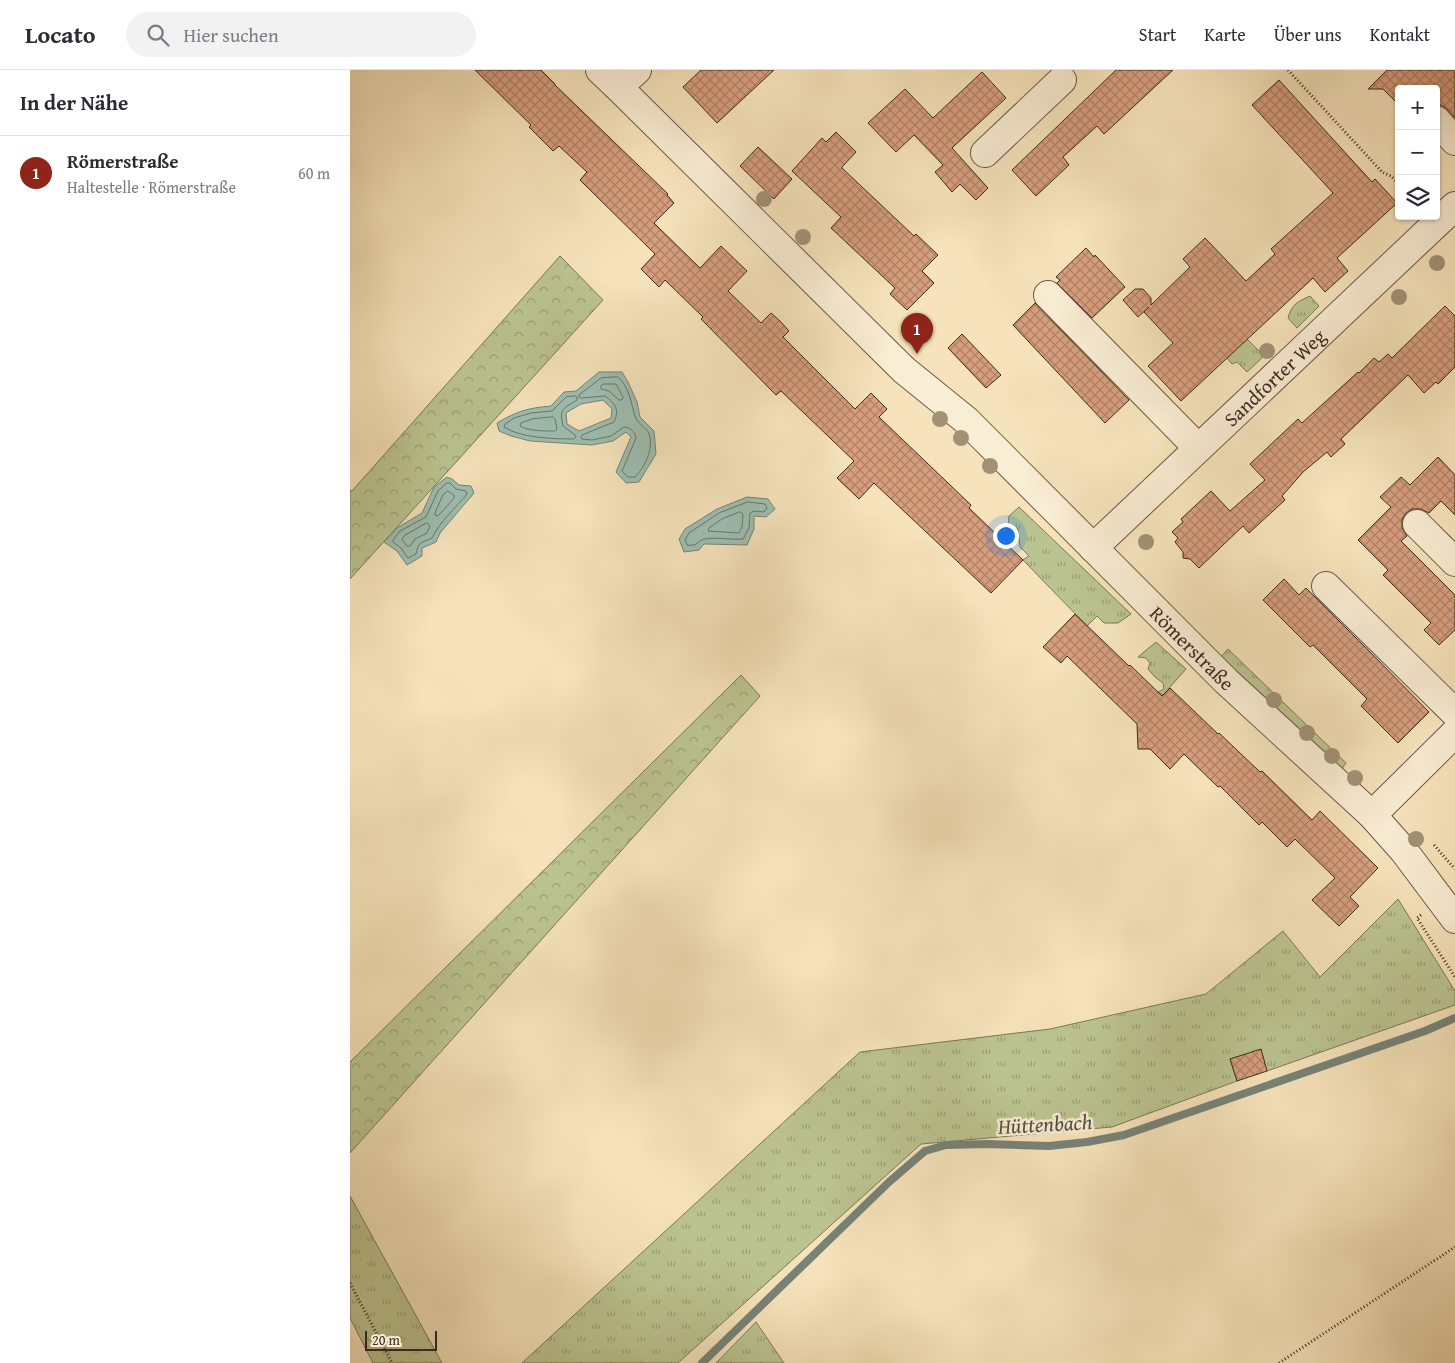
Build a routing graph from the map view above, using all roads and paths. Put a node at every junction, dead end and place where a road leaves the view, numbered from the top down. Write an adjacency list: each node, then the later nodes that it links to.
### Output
1 (1288, 70): 7 (path)
2 (1062, 73): 6 (street)
3 (618, 76): 12 (street, Römerstraße)
4 (1440, 124): 5 (street)
5 (1455, 141)
6 (985, 153)
7 (1395, 180)
8 (1455, 206): 10 (street, Sandforter Weg)
9 (1048, 295): 10 (street)
10 (1198, 448): 12 (street, Sandforter Weg)
11 (1418, 524): 13 (street)
12 (1093, 548): 17 (street, Römerstraße)
13 (1455, 562)
14 (1326, 586): 15 (street)
15 (1455, 713)
16 (1455, 733): 17 (street)
17 (1372, 815): 18 (street, Römerstraße)
18 (1455, 919)
19 (1455, 1247): 22 (path)
20 (350, 1283): 21 (path)
21 (392, 1363)
22 (1279, 1363)

